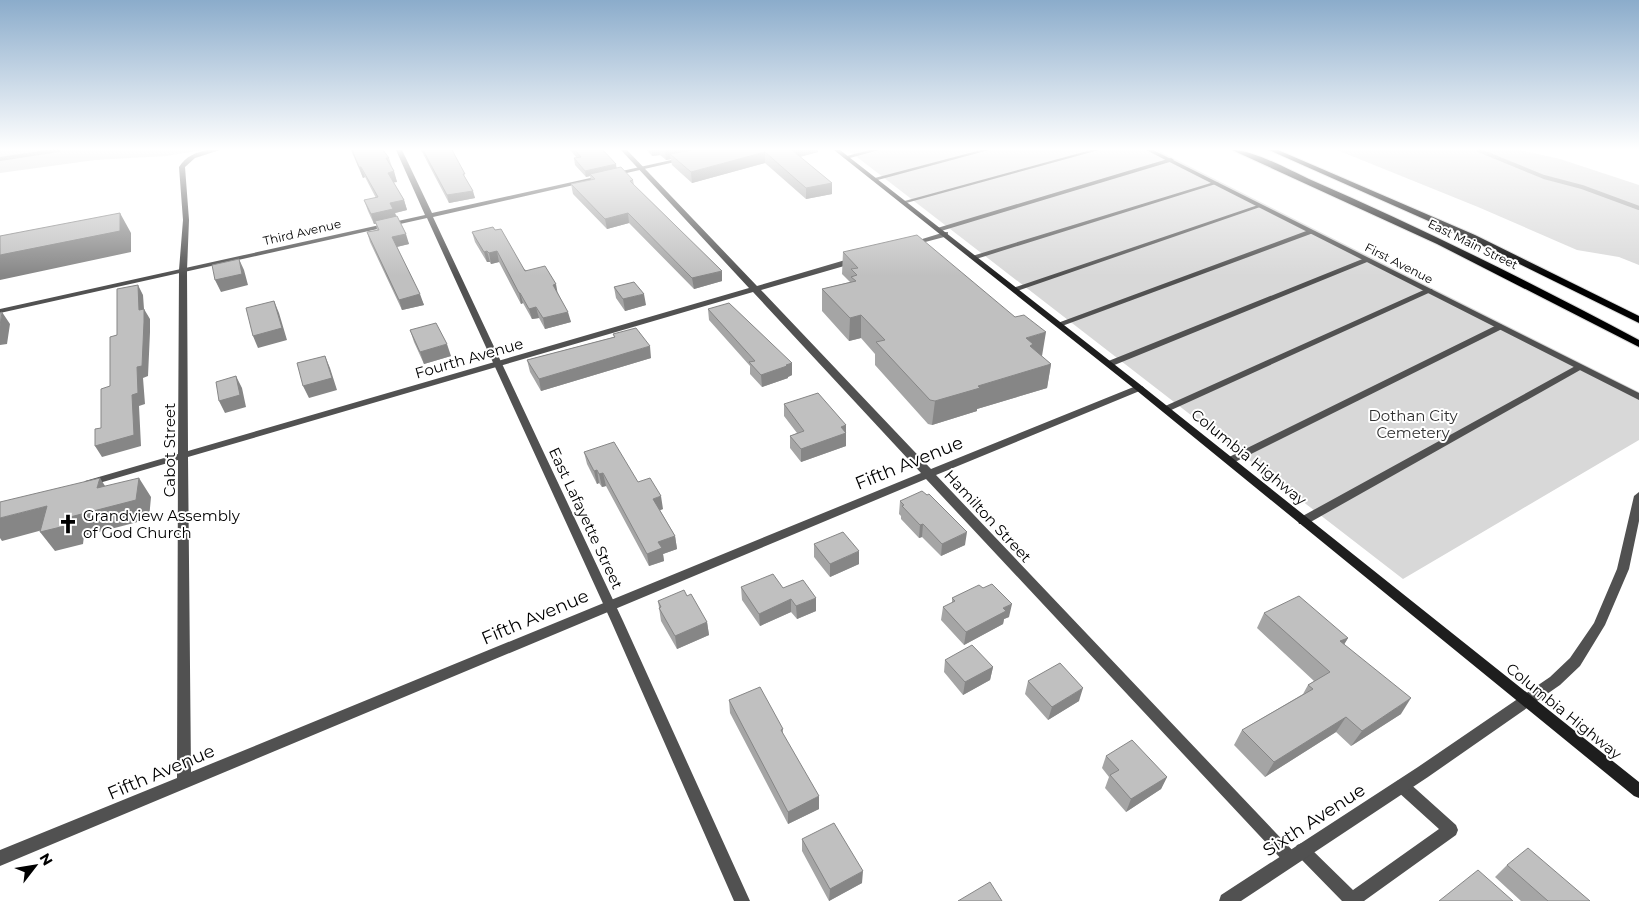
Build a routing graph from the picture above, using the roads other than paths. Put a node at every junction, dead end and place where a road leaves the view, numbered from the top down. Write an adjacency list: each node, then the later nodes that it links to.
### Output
1 (184, 192): 21 (street, Cabot Street)
2 (419, 192): 14 (street, East Lafayette Street)
3 (533, 192): 14 (street, Third Avenue)
4 (664, 192): 22 (street, Hamilton Street)
5 (891, 192): 12 (main road, Columbia Highway)
6 (941, 192): 12 (street)
7 (1069, 192): 15 (street)
8 (1186, 192): 19 (street)
9 (1233, 192): 13 (street, First Avenue)
10 (1335, 192): 29 (main road, East Main Street)
11 (1370, 192): 26 (main road, East Main Street)
12 (904, 202): 15 (main road, Columbia Highway)
13 (1260, 206): 16 (street, First Avenue); 23 (street)
14 (430, 215): 21 (street, Third Avenue); 30 (street, East Lafayette Street)
15 (942, 232): 17 (street); 19 (main road, Columbia Highway)
16 (1312, 232): 20 (street, First Avenue); 27 (street)
17 (902, 246)
18 (866, 257): 22 (street, Fourth Avenue)
19 (973, 257): 23 (main road, Columbia Highway)
20 (1368, 260): 24 (street, First Avenue); 31 (street)
21 (183, 270): 25 (street, Third Avenue); 36 (street, Cabot Street)
22 (755, 288): 30 (street, Fourth Avenue); 38 (street, Hamilton Street)
23 (1014, 289): 27 (main road, Columbia Highway)
24 (1429, 291): 28 (street, First Avenue); 35 (street)
25 (0, 311)
26 (1639, 320)
27 (1059, 324): 31 (main road, Columbia Highway)
28 (1499, 327): 32 (street, First Avenue); 37 (street)
29 (1639, 344)
30 (498, 364): 36 (street, Fourth Avenue); 42 (street, East Lafayette Street)
31 (1109, 364): 33 (main road, Columbia Highway)
32 (1578, 367): 34 (street, First Avenue); 41 (street)
33 (1140, 388): 35 (main road, Columbia Highway); 38 (street, Fifth Avenue)
34 (1639, 397)
35 (1166, 410): 37 (main road, Columbia Highway)
36 (185, 455): 39 (street, Fourth Avenue); 44 (street, Cabot Street)
37 (1229, 461): 41 (main road, Columbia Highway)
38 (928, 474): 42 (street, Fifth Avenue); 47 (street, Hamilton Street)
39 (76, 486)
40 (1639, 496): 43 (street, Sixth Avenue)
41 (1304, 520): 43 (main road, Columbia Highway)
42 (610, 605): 44 (street, Fifth Avenue); 49 (street, East Lafayette Street)
43 (1526, 700): 45 (street, Sixth Avenue); 46 (main road, Columbia Highway)
44 (184, 782): 48 (street, Fifth Avenue)
45 (1402, 786): 47 (street, Sixth Avenue); 47 (street, Hamilton Street)
46 (1639, 791)
47 (1296, 854): 50 (street, Sixth Avenue)
48 (0, 858)
49 (742, 901)
50 (1227, 901)

